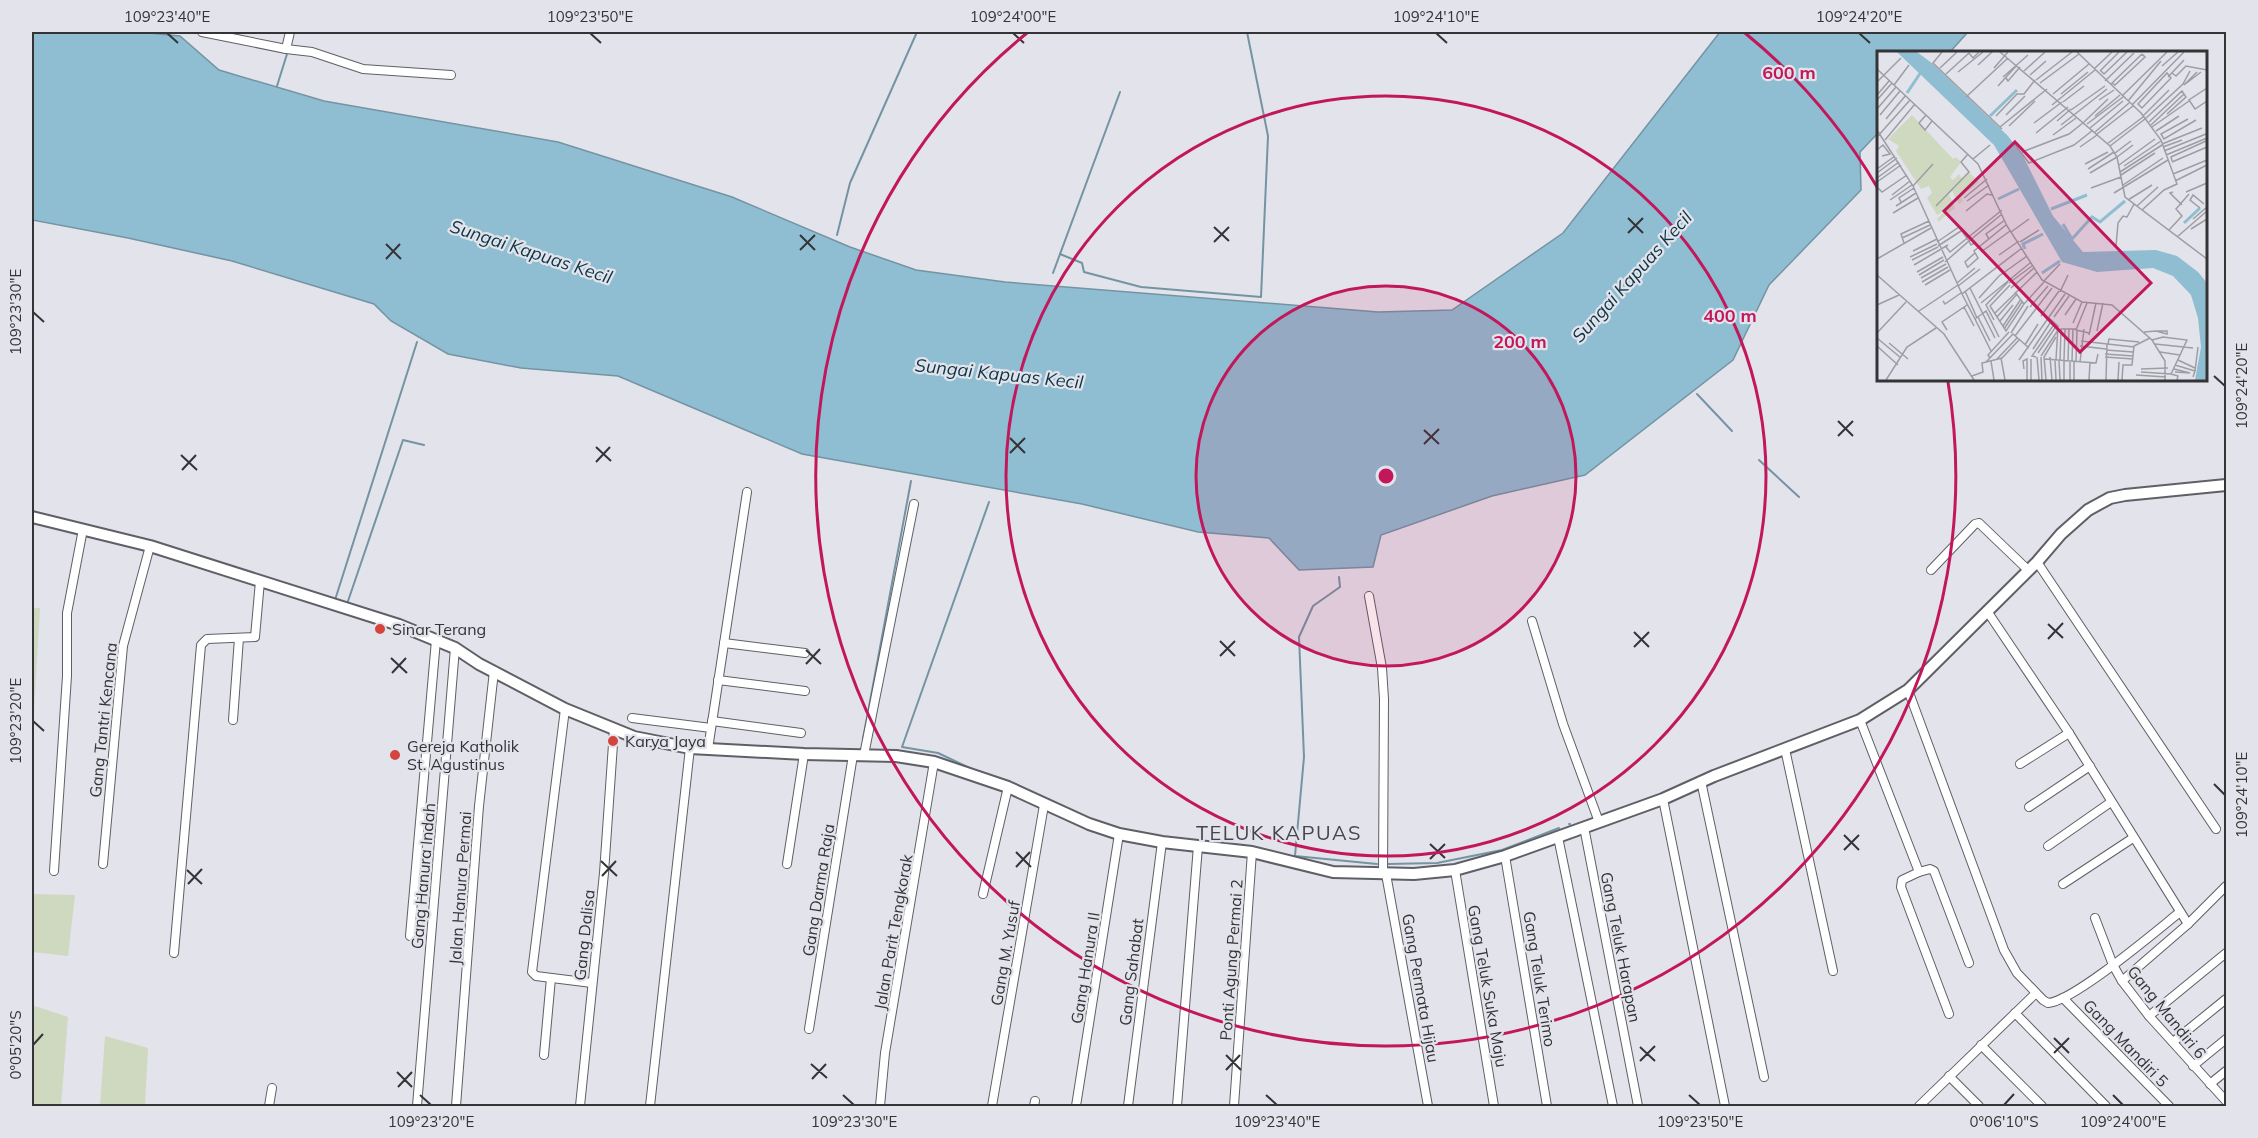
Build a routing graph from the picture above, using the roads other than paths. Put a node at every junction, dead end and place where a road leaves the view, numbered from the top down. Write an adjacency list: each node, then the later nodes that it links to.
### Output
1 (202, 32): 3 (street)
2 (290, 32): 3 (street)
3 (286, 49): 4 (street)
4 (451, 75)
5 (2226, 485): 11 (main road)
6 (747, 492): 20 (street)
7 (914, 504): 40 (street)
8 (32, 518): 9 (main road)
9 (83, 529): 10 (main road); 64 (street)
10 (150, 546): 14 (main road); 61 (street, Gang Tantri Kencana)
11 (2037, 562): 13 (main road); 52 (street)
12 (1931, 570): 13 (street)
13 (2028, 570): 16 (main road)
14 (260, 581): 18 (street); 19 (main road)
15 (1369, 596): 66 (street, Gang Permata Hijau)
16 (1987, 611): 25 (main road); 34 (street)
17 (1532, 621): 50 (street)
18 (239, 638): 29 (street); 74 (street)
19 (436, 640): 21 (main road); 73 (street)
20 (724, 643): 22 (street); 24 (street)
21 (455, 648): 23 (main road); 101 (street, Gang Hanura Indah)
22 (805, 653)
23 (494, 672): 27 (main road); 102 (street, Jalan Hanura Permai)
24 (718, 680): 26 (street); 31 (street)
25 (1908, 690): 30 (main road); 82 (street)
26 (805, 691)
27 (565, 709): 32 (main road); 79 (street)
28 (632, 718): 31 (street)
29 (233, 720)
30 (1860, 720): 37 (main road); 65 (street)
31 (711, 725): 33 (street); 36 (street)
32 (614, 730): 35 (main road); 81 (street, Gang Dalisa)
33 (801, 733)
34 (2068, 733): 42 (street); 43 (street)
35 (690, 748): 36 (main road); 104 (street)
36 (708, 748): 38 (main road)
37 (1785, 749): 44 (main road); 78 (street)
38 (804, 754): 39 (main road); 62 (street)
39 (853, 754): 40 (main road); 88 (street, Gang Darma Raja)
40 (864, 755): 41 (main road)
41 (934, 762): 45 (main road); 105 (street, Jalan Parit Tengkorak)
42 (2020, 764)
43 (2090, 766): 47 (street); 49 (street)
44 (1701, 781): 46 (main road); 96 (street)
45 (1008, 788): 48 (main road); 69 (street)
46 (1663, 799): 50 (main road); 116 (street)
47 (2111, 802): 55 (street); 58 (street)
48 (1044, 805): 53 (main road); 106 (street, Gang M. Yusuf)
49 (2029, 807)
50 (1599, 822): 51 (main road)
51 (1584, 827): 54 (main road); 115 (street, Gang Teluk Harapan)
52 (2216, 829)
53 (1119, 834): 56 (main road); 107 (street, Gang Hanura II)
54 (1558, 837): 60 (main road); 114 (street)
55 (2133, 838): 67 (street); 70 (street)
56 (1162, 842): 57 (main road); 108 (street, Gang Sahabat)
57 (1198, 846): 59 (main road); 109 (street)
58 (2048, 846)
59 (1252, 852): 66 (main road); 110 (street, Ponti Agung Permai 2)
60 (1505, 856): 63 (main road); 113 (street, Gang Teluk Terimo)
61 (103, 864)
62 (787, 864)
63 (1455, 870): 66 (main road); 112 (street, Gang Teluk Suka Maju)
64 (54, 871)
65 (1919, 872): 76 (street); 86 (street)
66 (1384, 874): 111 (street, Gang Permata Hijau)
67 (2063, 884)
68 (2226, 886): 72 (street)
69 (983, 894)
70 (2180, 912): 72 (street); 77 (street)
71 (2095, 918): 77 (street, Gang Mandiri 6)
72 (2188, 924): 80 (street)
73 (410, 936)
74 (174, 953)
75 (2226, 953): 87 (street)
76 (1969, 963)
77 (2113, 965): 80 (street, Gang Mandiri 6); 83 (street)
78 (1833, 971)
79 (551, 978): 81 (street); 92 (street)
80 (2122, 981): 87 (street, Gang Mandiri 6)
81 (592, 983): 103 (street, Gang Dalisa)
82 (2036, 993): 83 (street); 85 (street)
83 (2063, 998): 121 (street, Gang Mandiri 5)
84 (2226, 999): 90 (street)
85 (2015, 1013): 91 (street); 120 (street)
86 (1949, 1014)
87 (2149, 1016): 90 (street, Gang Mandiri 6)
88 (809, 1029)
89 (2226, 1039): 93 (street)
90 (2173, 1042): 93 (street, Gang Mandiri 6)
91 (1981, 1045): 95 (street); 119 (street)
92 (544, 1055)
93 (2193, 1066): 97 (street, Gang Mandiri 6)
94 (2226, 1071): 97 (street)
95 (1949, 1076): 117 (street); 118 (street)
96 (1764, 1077)
97 (2210, 1084): 99 (street, Gang Mandiri 6)
98 (272, 1088): 100 (street)
99 (2226, 1101)
100 (269, 1107)
101 (417, 1107)
102 (456, 1107)
103 (580, 1107)
104 (650, 1107)
105 (880, 1107)
106 (992, 1107)
107 (1076, 1107)
108 (1128, 1107)
109 (1177, 1107)
110 (1234, 1107)
111 (1428, 1107)
112 (1494, 1107)
113 (1547, 1107)
114 (1613, 1107)
115 (1638, 1107)
116 (1725, 1107)
117 (1919, 1107)
118 (1979, 1107)
119 (2042, 1107)
120 (2106, 1107)
121 (2169, 1107)

